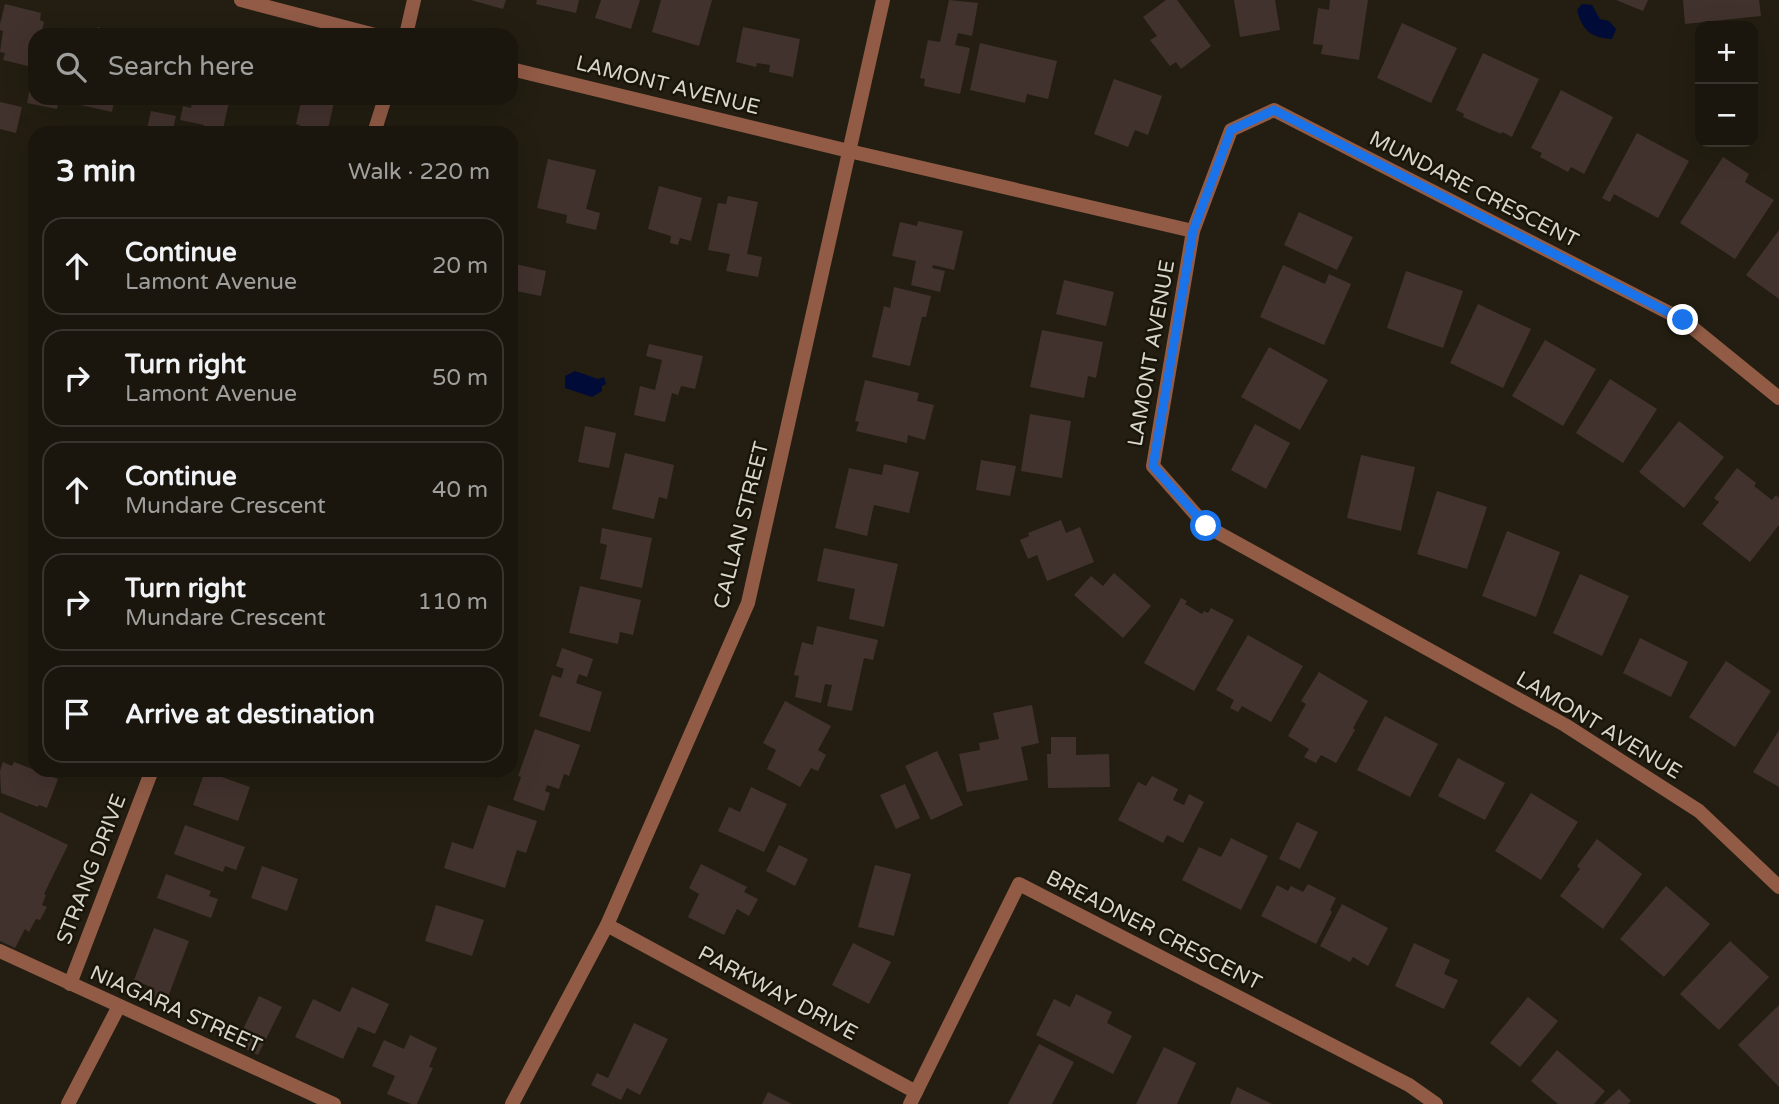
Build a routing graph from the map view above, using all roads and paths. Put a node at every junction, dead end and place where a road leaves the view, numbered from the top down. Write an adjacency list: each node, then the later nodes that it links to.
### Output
1 (241, 0): 4 (street)
2 (414, 0): 5 (street)
3 (883, 0): 9 (street, CALLAN STREET)
4 (348, 28)
5 (408, 28)
6 (518, 71): 9 (street, LAMONT AVENUE)
7 (383, 105): 8 (street)
8 (375, 126)
9 (849, 151): 10 (street, LAMONT AVENUE); 14 (street, CALLAN STREET)
10 (1193, 231): 11 (street, MUNDARE CRESCENT); 13 (street, LAMONT AVENUE)
11 (1779, 398)
12 (149, 777): 16 (street, STRANG DRIVE)
13 (1779, 887)
14 (607, 925): 18 (street, PARKWAY DRIVE); 21 (street, CALLAN STREET)
15 (0, 951): 16 (street, NIAGARA STREET)
16 (70, 984): 17 (street, NIAGARA STREET)
17 (119, 1006): 19 (street); 20 (street, NIAGARA STREET)
18 (913, 1098): 22 (street, BREADNER CRESCENT)
19 (68, 1104)
20 (334, 1104)
21 (512, 1104)
22 (1436, 1104)

